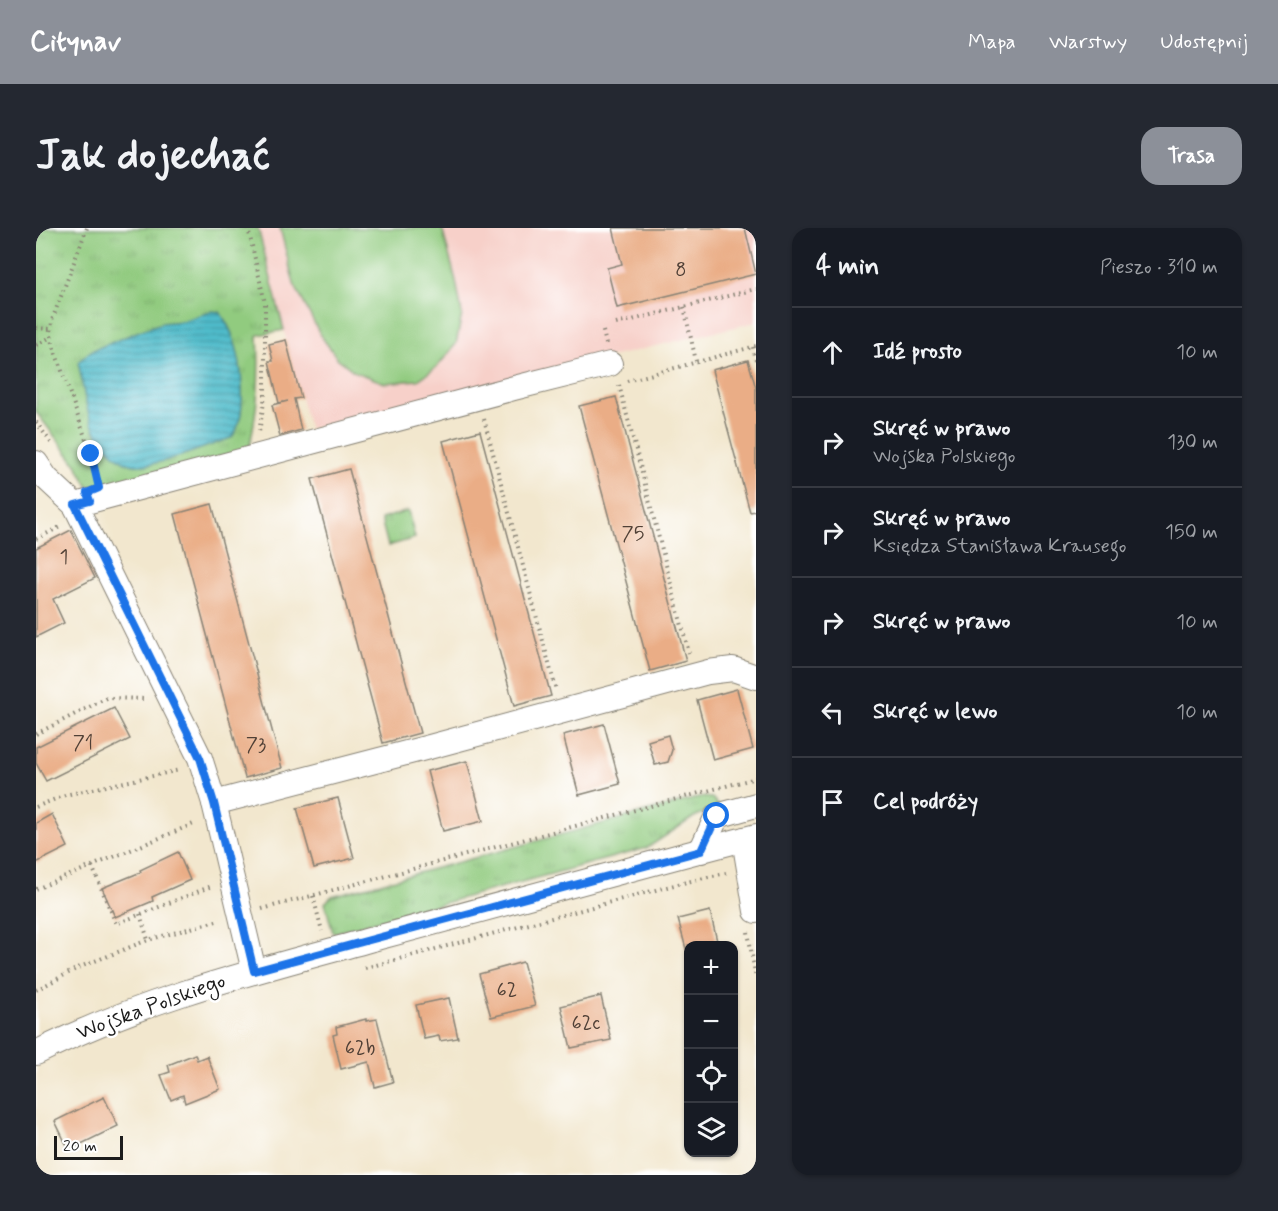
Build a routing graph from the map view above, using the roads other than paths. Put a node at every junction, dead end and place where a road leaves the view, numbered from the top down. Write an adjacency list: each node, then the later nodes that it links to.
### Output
1 (610, 364): 3 (street)
2 (46, 456): 3 (street)
3 (83, 503): 5 (street)
4 (756, 677): 5 (street)
5 (214, 803): 10 (street)
6 (756, 805): 8 (street)
7 (750, 837): 8 (street, Wojska Polskiego); 9 (street)
8 (701, 851): 10 (street, Wojska Polskiego)
9 (751, 918)
10 (254, 971): 11 (street, Wojska Polskiego)
11 (36, 1053)

